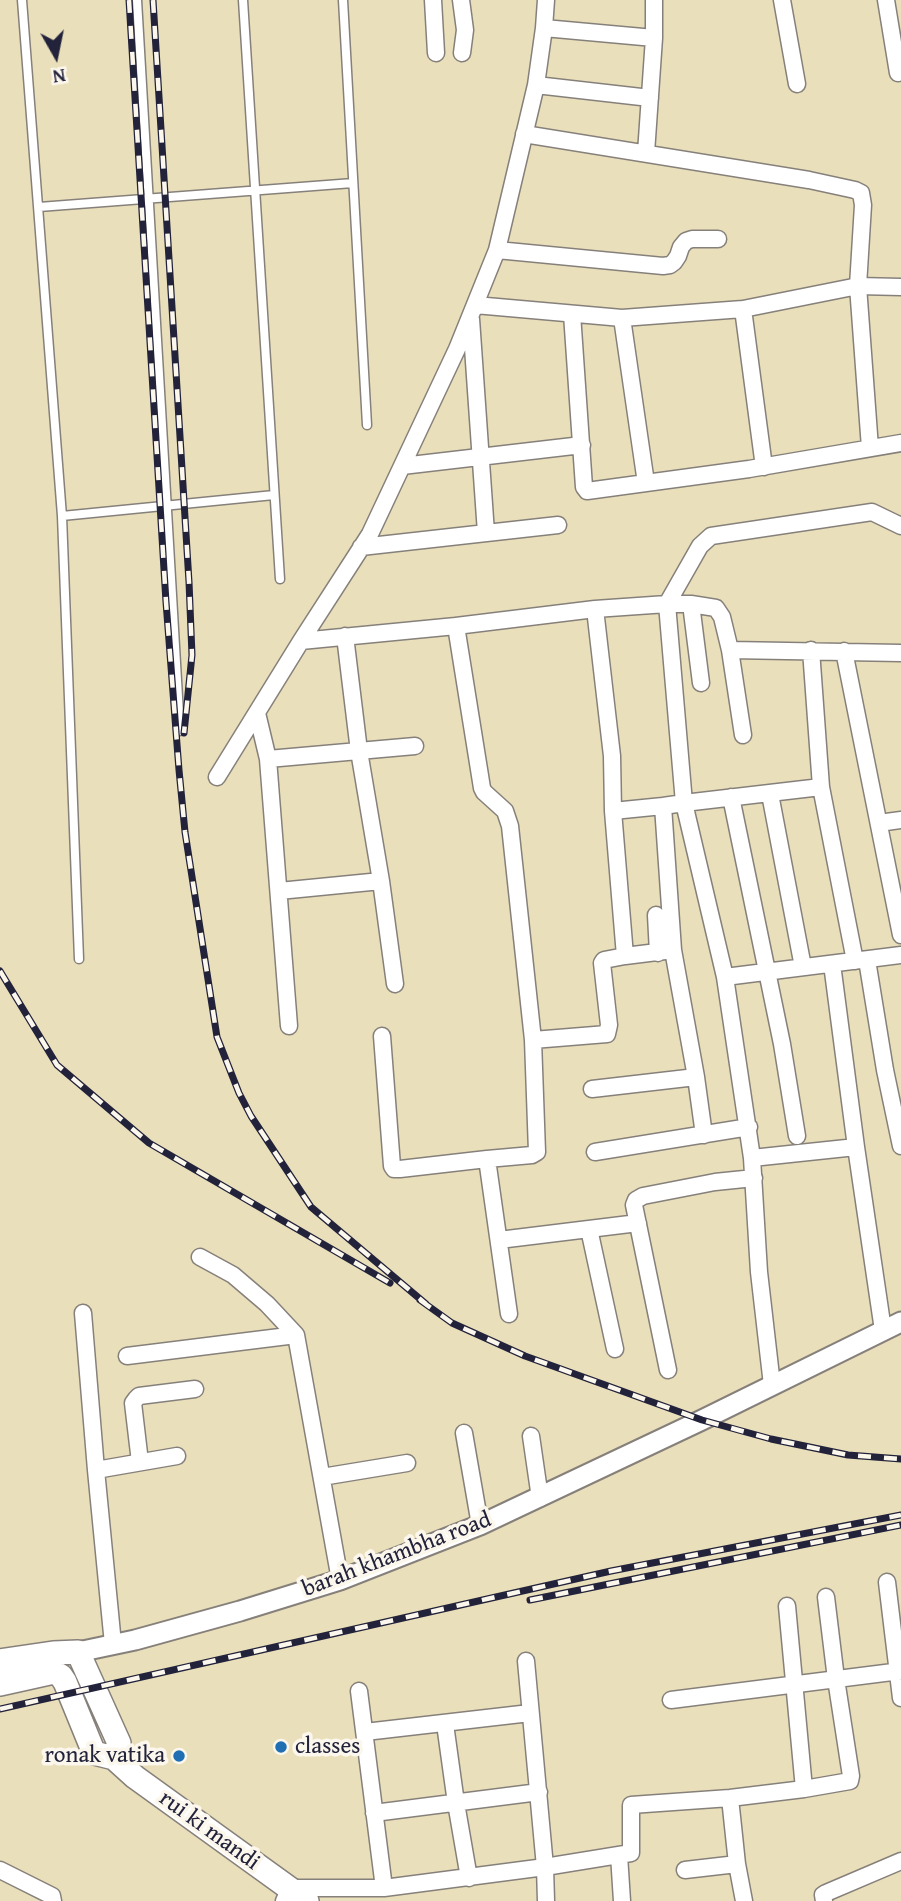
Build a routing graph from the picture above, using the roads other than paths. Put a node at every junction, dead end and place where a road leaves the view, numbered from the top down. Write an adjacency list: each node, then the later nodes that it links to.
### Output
1 (22, 0): 24 (lane)
2 (137, 0): 23 (lane)
3 (243, 0): 22 (lane)
4 (343, 0): 21 (lane)
5 (433, 0): 14 (street)
6 (461, 0): 13 (street)
7 (546, 0): 11 (street)
8 (654, 0): 12 (street)
9 (782, 0): 16 (street)
10 (886, 0): 15 (street)
11 (544, 28): 12 (street); 17 (street)
12 (654, 38): 18 (street)
13 (462, 52)
14 (436, 53)
15 (898, 74)
16 (797, 84)
17 (536, 85): 18 (street); 19 (street)
18 (650, 98): 20 (street)
19 (524, 134): 20 (street); 26 (street)
20 (646, 153): 27 (street)
21 (353, 183): 22 (lane); 33 (lane)
22 (256, 191): 23 (lane); 41 (lane)
23 (149, 199): 24 (lane); 42 (lane)
24 (39, 207): 43 (lane)
25 (718, 239): 26 (street)
26 (496, 250): 30 (street)
27 (858, 286): 28 (street); 29 (street); 36 (street)
28 (901, 287)
29 (743, 309): 32 (street); 39 (street)
30 (473, 310): 31 (street); 37 (street); 38 (street)
31 (572, 314): 32 (street); 35 (street)
32 (622, 318): 40 (street)
33 (368, 425)
34 (901, 443): 36 (street)
35 (582, 446): 37 (street); 40 (street)
36 (870, 448): 39 (street)
37 (482, 456): 38 (street); 46 (street)
38 (402, 466): 47 (street)
39 (764, 467): 40 (street)
40 (646, 483)
41 (274, 495): 42 (lane); 48 (lane)
42 (166, 506): 43 (lane); 61 (lane)
43 (62, 516): 82 (lane)
44 (558, 525): 46 (street)
45 (901, 526): 49 (street)
46 (486, 533): 47 (street)
47 (361, 547): 54 (street)
48 (280, 579)
49 (667, 604): 50 (street); 51 (street); 70 (street)
50 (691, 604): 55 (street); 59 (street)
51 (595, 609): 52 (street); 72 (street)
52 (456, 626): 53 (street); 91 (street)
53 (345, 636): 54 (street); 64 (street)
54 (301, 641): 60 (street)
55 (730, 650): 56 (street); 62 (street)
56 (811, 650): 57 (street); 67 (street)
57 (844, 652): 58 (street); 74 (street)
58 (900, 659)
59 (701, 683)
60 (257, 713): 65 (street); 66 (street)
61 (180, 731)
62 (743, 736)
63 (415, 746): 64 (street)
64 (359, 751): 65 (street); 75 (street)
65 (268, 759): 76 (street)
66 (217, 777)
67 (821, 787): 68 (street); 83 (street)
68 (770, 794): 69 (street); 85 (street)
69 (731, 797): 70 (street); 86 (street)
70 (684, 803): 71 (street); 87 (street)
71 (663, 806): 72 (street); 79 (street)
72 (613, 811): 81 (street)
73 (901, 820): 74 (street)
74 (879, 823): 78 (street)
75 (381, 881): 76 (street); 88 (street)
76 (279, 891): 89 (street)
77 (656, 915): 79 (street)
78 (901, 935)
79 (666, 952): 81 (street); 92 (street)
80 (901, 955): 83 (street)
81 (625, 956): 91 (street)
82 (79, 959)
83 (861, 960): 84 (street); 97 (street)
84 (832, 964): 85 (street); 98 (street)
85 (803, 967): 86 (street)
86 (767, 972): 87 (street); 96 (street)
87 (724, 977): 94 (street)
88 (395, 984)
89 (289, 1026)
90 (382, 1035): 101 (street)
91 (533, 1040): 101 (street)
92 (696, 1077): 93 (street); 95 (street)
93 (593, 1089)
94 (749, 1127): 95 (street); 100 (street)
95 (704, 1135): 99 (street)
96 (797, 1136)
97 (901, 1146)
98 (856, 1147): 100 (street); 109 (street)
99 (595, 1152)
100 (752, 1158): 102 (street)
101 (487, 1159): 105 (street)
102 (754, 1178): 103 (street); 114 (street)
103 (638, 1223): 104 (street); 113 (street)
104 (589, 1229): 105 (street); 111 (street)
105 (499, 1240): 108 (street)
106 (200, 1257): 110 (street)
107 (83, 1313): 121 (street)
108 (509, 1314)
109 (892, 1326): 114 (street, barah khambha road)
110 (296, 1335): 112 (street); 122 (street)
111 (615, 1349)
112 (127, 1356)
113 (668, 1370)
114 (772, 1385): 123 (street, barah khambha road)
115 (195, 1389): 119 (street)
116 (464, 1433): 124 (street)
117 (531, 1436): 123 (street)
118 (177, 1456): 119 (street)
119 (140, 1462): 121 (street)
120 (407, 1463): 122 (street)
121 (96, 1470): 129 (street)
122 (322, 1477): 125 (street)
123 (540, 1498): 124 (street, barah khambha road)
124 (480, 1525): 125 (street, barah khambha road)
125 (340, 1580): 129 (street, barah khambha road)
126 (887, 1582): 133 (street)
127 (826, 1597): 134 (street)
128 (788, 1606): 136 (street)
129 (113, 1644): 130 (street, barah khambha road)
130 (78, 1652): 131 (main road); 143 (main road)
131 (0, 1661)
132 (526, 1661): 140 (street)
133 (899, 1671): 134 (street); 138 (street)
134 (836, 1679): 136 (street); 144 (street)
135 (0, 1684): 143 (main road)
136 (795, 1684): 139 (street); 144 (street)
137 (359, 1692): 142 (street)
138 (901, 1698)
139 (671, 1700)
140 (530, 1713): 141 (street); 145 (street)
141 (445, 1724): 142 (street); 147 (street)
142 (365, 1732): 148 (street)
143 (114, 1758): 157 (main road, rui ki mandi)
144 (804, 1789): 146 (street)
145 (539, 1792): 147 (street); 152 (street)
146 (730, 1798): 149 (street); 151 (street)
147 (456, 1803): 148 (street); 155 (street)
148 (374, 1813): 156 (street)
149 (620, 1855): 152 (street); 160 (street)
150 (901, 1861): 162 (street)
151 (737, 1864): 154 (street); 161 (street)
152 (545, 1867): 155 (street); 159 (street)
153 (0, 1870): 158 (street)
154 (685, 1870)
155 (469, 1878): 156 (street)
156 (384, 1888): 157 (street)
157 (294, 1897)
158 (53, 1901)
159 (546, 1901)
160 (622, 1901)
161 (744, 1901)
162 (824, 1901)

